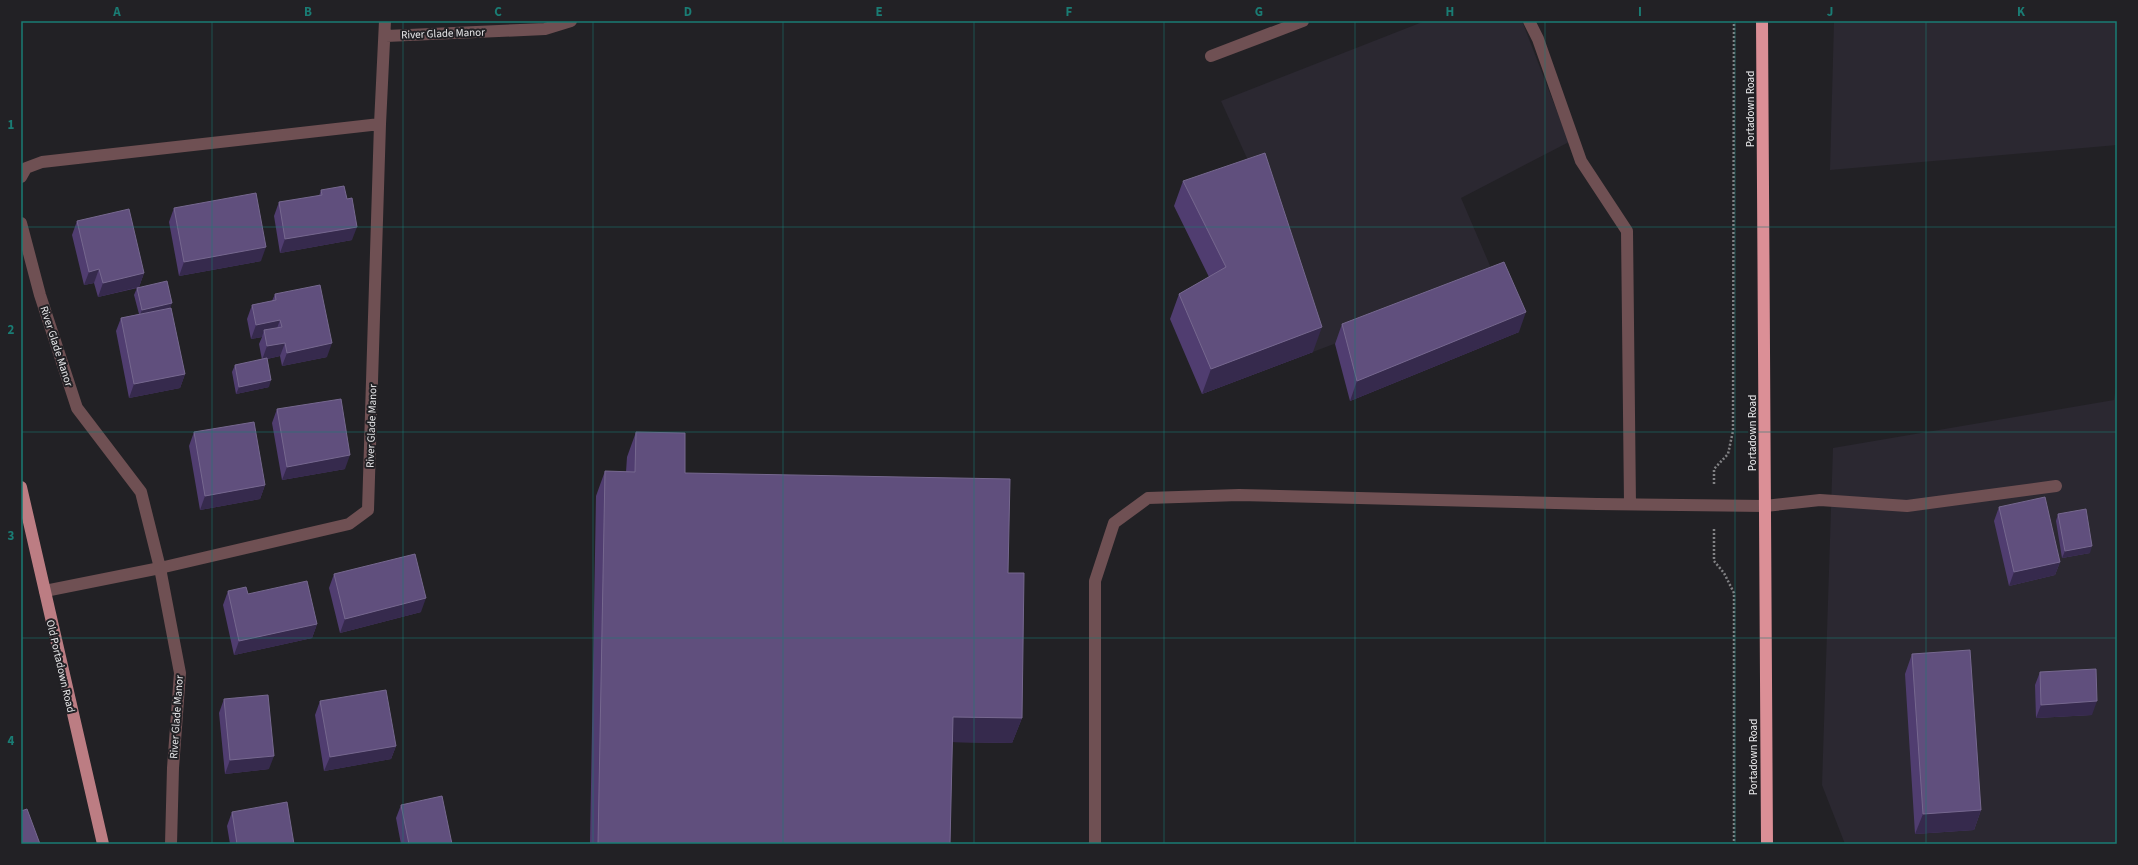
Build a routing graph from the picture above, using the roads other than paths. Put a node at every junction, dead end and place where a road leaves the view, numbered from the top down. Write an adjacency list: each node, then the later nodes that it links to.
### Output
1 (386, 21): 6 (street, River Glade Manor)
2 (571, 21): 6 (street, River Glade Manor)
3 (1303, 21): 7 (street)
4 (1529, 21): 13 (street)
5 (1762, 21): 14 (highway, Portadown Road)
6 (386, 36): 8 (street, River Glade Manor)
7 (1212, 56)
8 (380, 124): 9 (street); 15 (street, River Glade Manor)
9 (21, 177)
10 (21, 223): 15 (street, River Glade Manor)
11 (2056, 486): 14 (street)
12 (21, 487): 16 (main road, Old Portadown Road)
13 (1630, 504): 14 (street); 19 (street)
14 (1765, 506): 20 (highway, Portadown Road)
15 (160, 568): 16 (street, River Glade Manor); 18 (street, River Glade Manor)
16 (45, 592): 17 (main road, Old Portadown Road)
17 (103, 844)
18 (171, 844)
19 (1094, 844)
20 (1767, 844)

